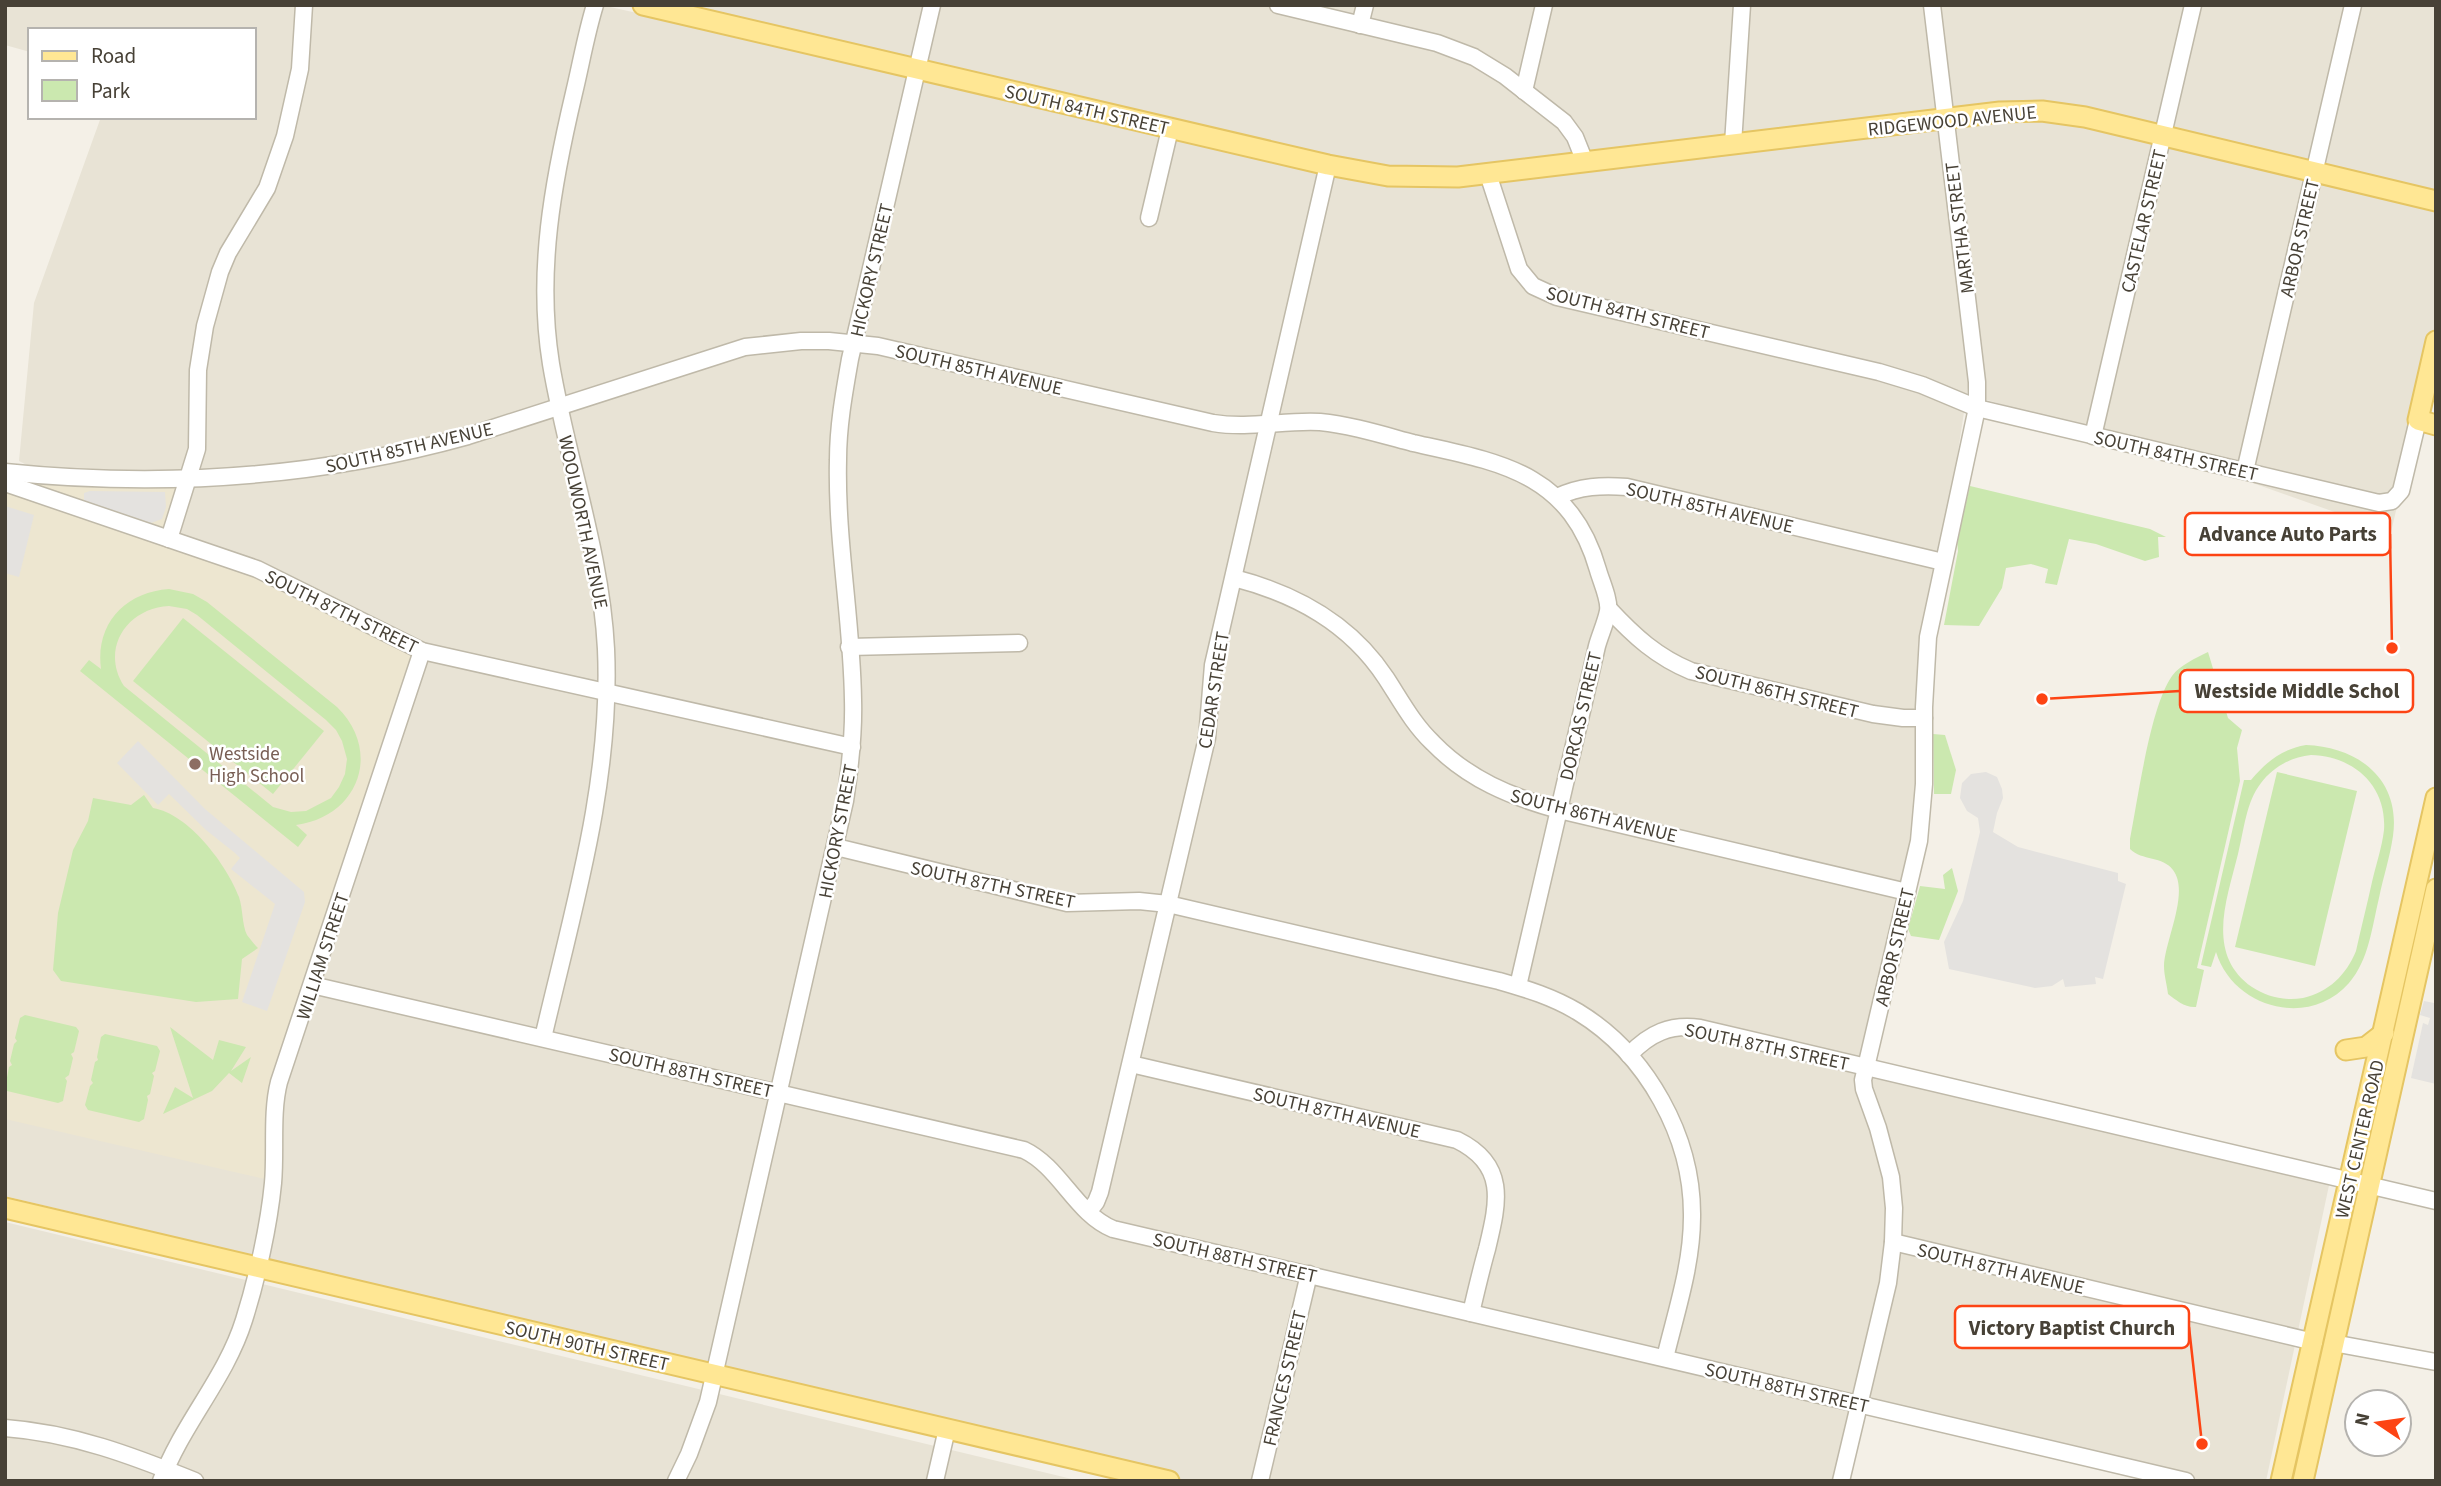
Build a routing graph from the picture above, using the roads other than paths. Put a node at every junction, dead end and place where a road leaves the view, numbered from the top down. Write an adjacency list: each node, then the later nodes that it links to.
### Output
1 (304, 5): 34 (street)
2 (595, 5): 27 (street, WOOLWORTH AVENUE)
3 (643, 5): 13 (main road, SOUTH 84TH STREET)
4 (932, 5): 13 (street, HICKORY STREET)
5 (1278, 5): 12 (street)
6 (1365, 5): 12 (street)
7 (1544, 5): 14 (street)
8 (1742, 5): 18 (street)
9 (1932, 5): 15 (street, MARTHA STREET)
10 (2193, 5): 17 (street, CASTELAR STREET)
11 (2353, 5): 21 (street, ARBOR STREET)
12 (1360, 25): 14 (street)
13 (917, 69): 16 (main road, SOUTH 84TH STREET); 26 (street, HICKORY STREET)
14 (1524, 91): 19 (street)
15 (1945, 118): 17 (main road, RIDGEWOOD AVENUE); 18 (main road, RIDGEWOOD AVENUE); 28 (street, MARTHA STREET)
16 (1170, 129): 20 (main road, SOUTH 84TH STREET); 24 (street)
17 (2162, 136): 21 (main road, RIDGEWOOD AVENUE); 31 (street, CASTELAR STREET)
18 (1733, 144): 19 (main road, RIDGEWOOD AVENUE)
19 (1585, 162): 22 (main road, RIDGEWOOD AVENUE)
20 (1328, 165): 22 (main road, SOUTH 84TH STREET); 30 (street, CEDAR STREET)
21 (2315, 172): 23 (main road, RIDGEWOOD AVENUE); 32 (street, ARBOR STREET)
22 (1488, 174): 28 (street, SOUTH 84TH STREET)
23 (2436, 201)
24 (1149, 218)
25 (2436, 341): 29 (main road)
26 (855, 343): 27 (street, SOUTH 85TH AVENUE); 30 (street, SOUTH 85TH AVENUE); 42 (street, HICKORY STREET)
27 (559, 407): 34 (street, SOUTH 85TH AVENUE); 44 (street, WOOLWORTH AVENUE)
28 (1977, 408): 31 (street, SOUTH 84TH STREET); 38 (street, ARBOR STREET)
29 (2427, 423): 32 (street, SOUTH 84TH STREET)
30 (1268, 424): 36 (street, SOUTH 85TH AVENUE); 39 (street, CEDAR STREET)
31 (2093, 436): 32 (street, SOUTH 84TH STREET)
32 (2245, 471)
33 (5, 472): 34 (street, SOUTH 85TH AVENUE)
34 (188, 479): 37 (street)
35 (5, 483): 37 (street, SOUTH 87TH STREET)
36 (1557, 497): 38 (street, SOUTH 85TH AVENUE); 40 (street)
37 (169, 539): 43 (street, SOUTH 87TH STREET)
38 (1943, 562): 45 (street, ARBOR STREET)
39 (1234, 578): 48 (street, SOUTH 86TH AVENUE); 52 (street, CEDAR STREET)
40 (1609, 609): 45 (street, SOUTH 86TH STREET); 48 (street, DORCAS STREET)
41 (1019, 643): 42 (street)
42 (849, 647): 46 (street, HICKORY STREET)
43 (422, 651): 44 (street, SOUTH 87TH STREET); 53 (street, WILLIAM STREET)
44 (607, 691): 46 (street, SOUTH 87TH STREET); 56 (street, WOOLWORTH AVENUE)
45 (1924, 719): 51 (street, ARBOR STREET)
46 (852, 747): 49 (street, HICKORY STREET)
47 (2436, 798): 55 (main road, WEST CENTER ROAD)
48 (1559, 810): 51 (street, SOUTH 86TH AVENUE); 54 (street, DORCAS STREET)
49 (836, 847): 52 (street, SOUTH 87TH STREET); 61 (street, HICKORY STREET)
50 (2436, 889): 63 (main road, WEST CENTER ROAD)
51 (1907, 892): 60 (street, ARBOR STREET)
52 (1168, 904): 54 (street, SOUTH 87TH STREET); 59 (street, CEDAR STREET)
53 (312, 985): 56 (street, SOUTH 88TH STREET); 68 (street, WILLIAM STREET)
54 (1518, 986): 58 (street, SOUTH 87TH STREET)
55 (2384, 1032): 57 (main road); 62 (main road, WEST CENTER ROAD)
56 (543, 1038): 61 (street, SOUTH 88TH STREET)
57 (2346, 1050)
58 (1629, 1055): 60 (street, SOUTH 87TH STREET); 72 (street)
59 (1131, 1064): 66 (street, CEDAR STREET); 70 (street, SOUTH 87TH AVENUE)
60 (1865, 1068): 62 (street, SOUTH 87TH STREET); 67 (street, ARBOR STREET)
61 (779, 1093): 66 (street, SOUTH 88TH STREET); 74 (street, HICKORY STREET)
62 (2347, 1181): 63 (street, SOUTH 87TH STREET); 71 (main road, WEST CENTER ROAD)
63 (2368, 1186): 64 (street, SOUTH 87TH STREET); 71 (main road, WEST CENTER ROAD)
64 (2436, 1201)
65 (5, 1209): 68 (main road, SOUTH 90TH STREET)
66 (1088, 1211): 69 (street, SOUTH 88TH STREET)
67 (1893, 1242): 71 (street, SOUTH 87TH AVENUE); 75 (street, ARBOR STREET)
68 (257, 1267): 74 (main road, SOUTH 90TH STREET); 78 (street)
69 (1309, 1275): 70 (street, SOUTH 88TH STREET); 83 (street, FRANCES STREET)
70 (1471, 1313): 72 (street, SOUTH 88TH STREET)
71 (2323, 1343): 73 (street, SOUTH 87TH AVENUE); 86 (main road, WEST CENTER ROAD); 87 (main road, WEST CENTER ROAD)
72 (1665, 1358): 75 (street, SOUTH 88TH STREET)
73 (2436, 1362)
74 (715, 1375): 77 (main road, SOUTH 90TH STREET); 80 (street, HICKORY STREET)
75 (1858, 1404): 84 (street, ARBOR STREET); 85 (street, SOUTH 88TH STREET)
76 (5, 1428): 78 (street)
77 (947, 1429): 81 (street); 82 (main road, SOUTH 90TH STREET)
78 (164, 1475): 79 (street)
79 (195, 1481)
80 (676, 1481)
81 (935, 1481)
82 (1169, 1481)
83 (1260, 1481)
84 (1841, 1481)
85 (2186, 1481)
86 (2281, 1481)
87 (2303, 1481)

